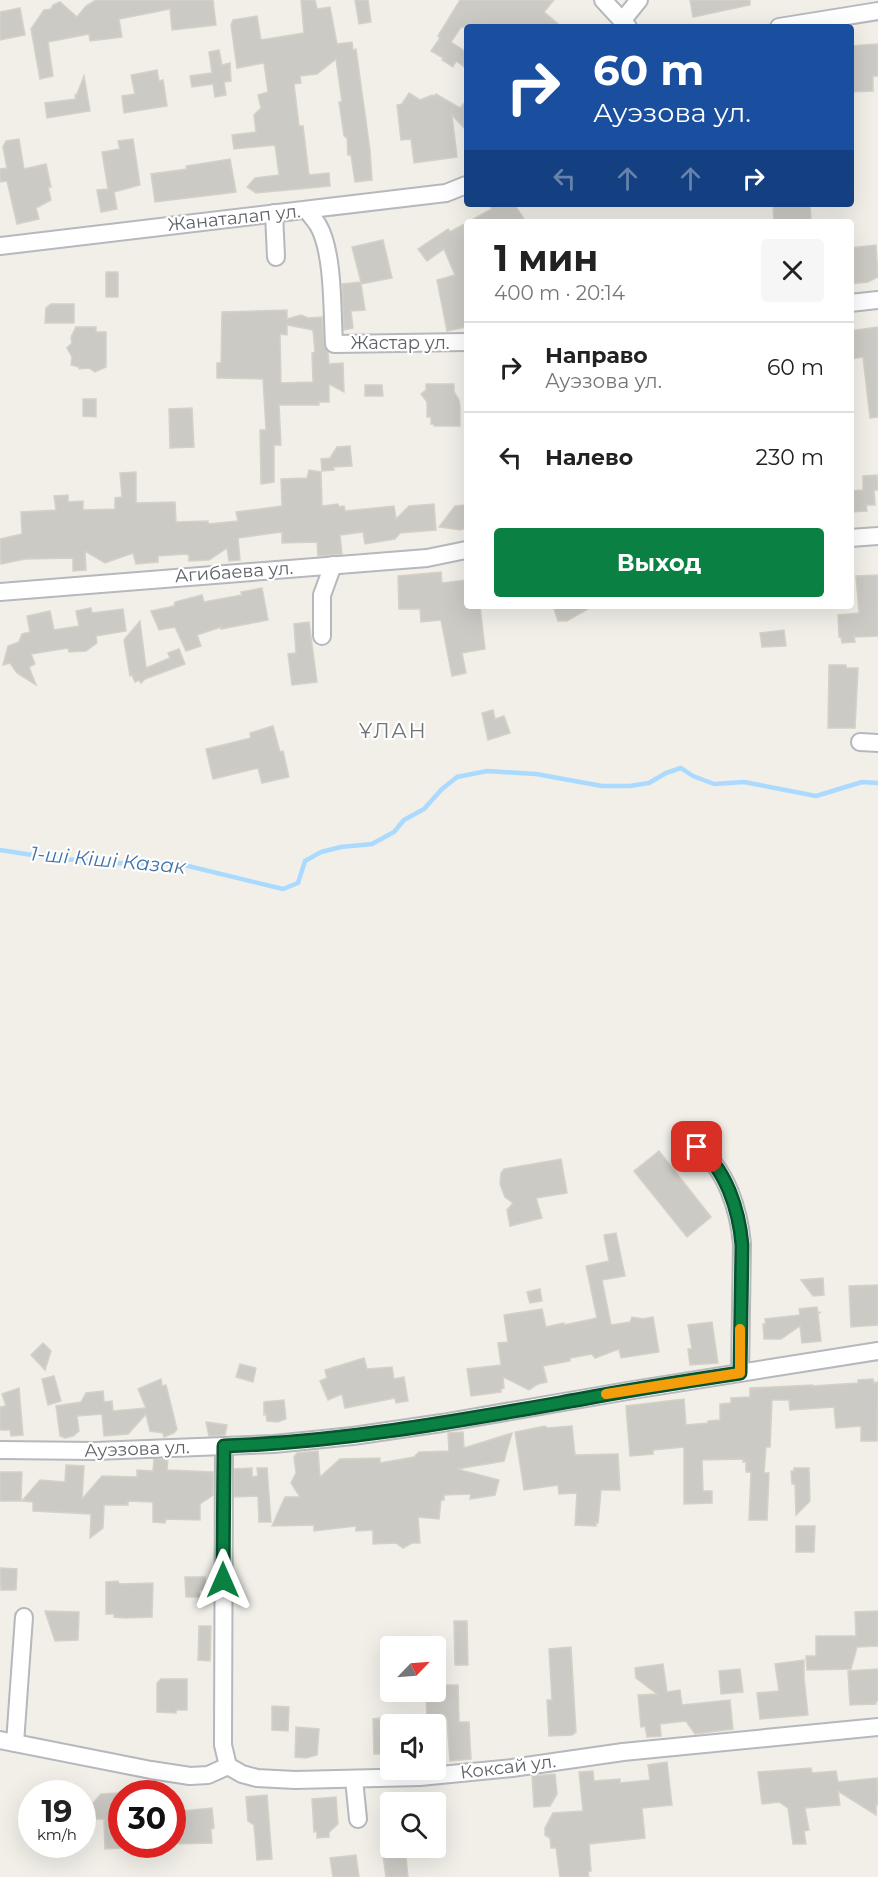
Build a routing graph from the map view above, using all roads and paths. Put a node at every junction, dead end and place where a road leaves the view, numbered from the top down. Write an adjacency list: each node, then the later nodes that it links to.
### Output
1 (603, 0): 4 (street)
2 (639, 0): 4 (street)
3 (878, 10): 5 (street)
4 (625, 24)
5 (796, 24)
6 (464, 186): 7 (street, Жанаталап ул.)
7 (307, 210): 8 (street, Жанаталап ул.); 13 (street, Жастар ул.)
8 (274, 213): 9 (street, Жанаталап ул.); 10 (street)
9 (0, 246)
10 (276, 257)
11 (878, 300): 12 (street)
12 (854, 303)
13 (464, 342)
14 (878, 536): 15 (street)
15 (854, 538)
16 (464, 549): 17 (street, Агибаева ул.)
17 (333, 565): 18 (street, Агибаева ул.); 19 (street)
18 (0, 592)
19 (322, 636)
20 (860, 742): 21 (street)
21 (878, 742)
22 (697, 1147): 24 (street)
23 (878, 1351): 24 (street, Ауэзова ул.)
24 (740, 1373): 25 (street, Ауэзова ул.)
25 (224, 1446): 26 (street, Ауэзова ул.); 30 (street)
26 (0, 1450)
27 (24, 1617): 29 (street)
28 (878, 1727): 31 (street, Коксай ул.)
29 (8, 1741): 30 (street)
30 (228, 1766): 31 (street, Коксай ул.)
31 (354, 1779): 32 (street)
32 (358, 1819)

